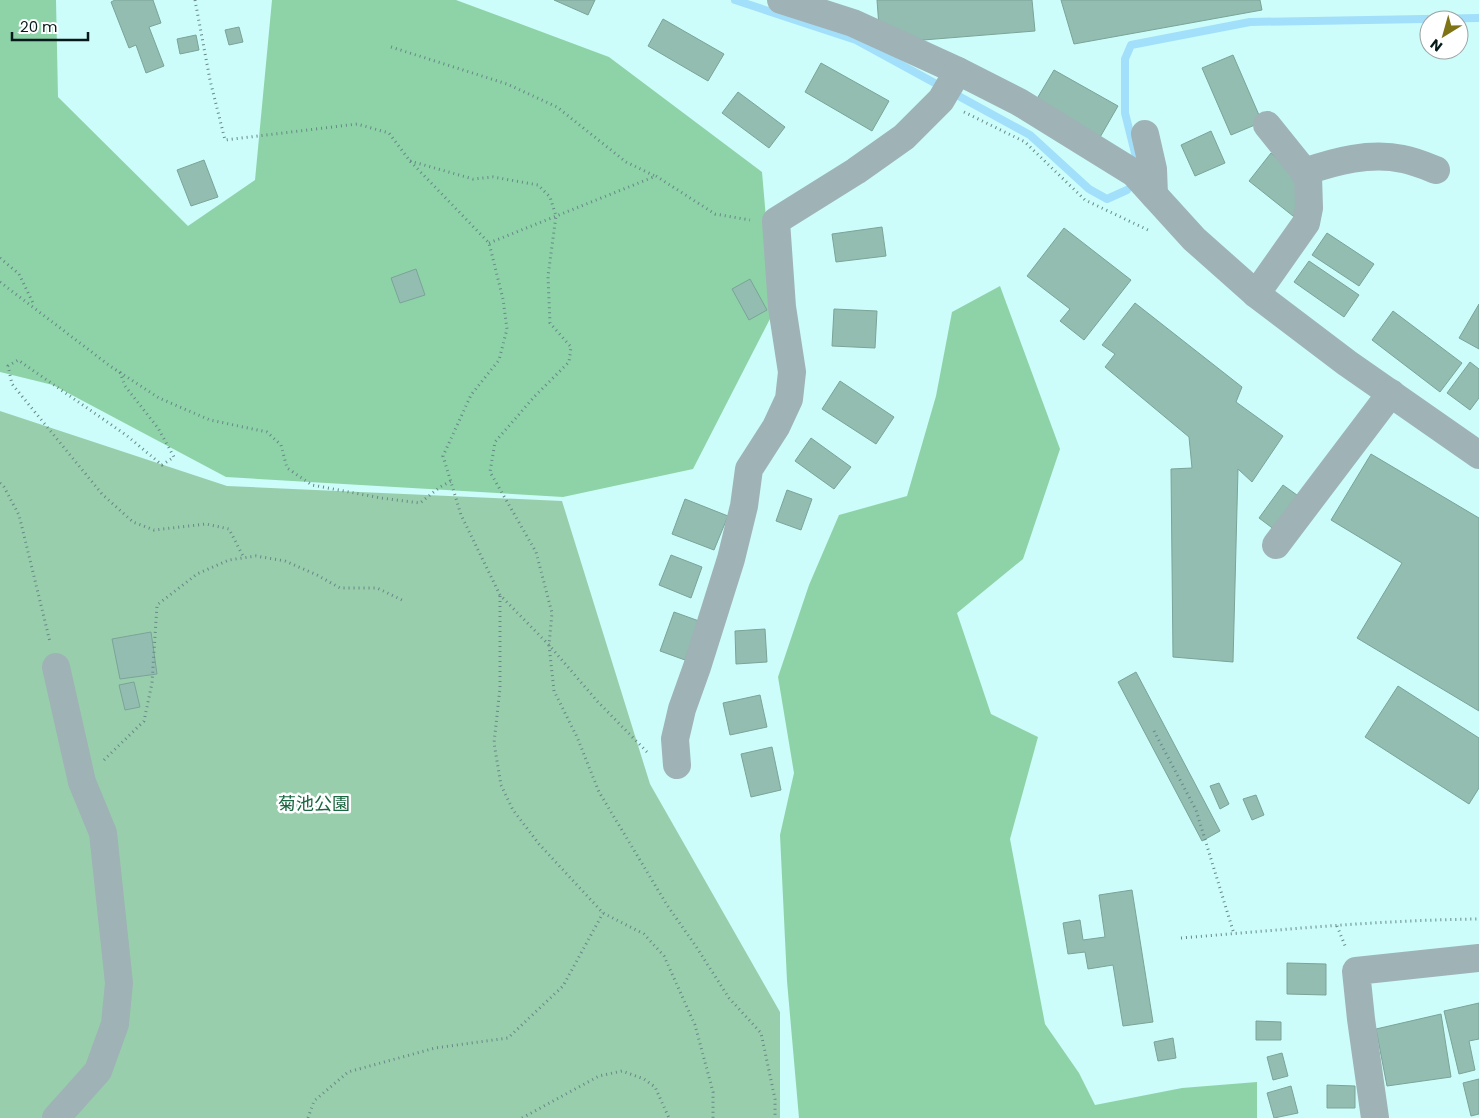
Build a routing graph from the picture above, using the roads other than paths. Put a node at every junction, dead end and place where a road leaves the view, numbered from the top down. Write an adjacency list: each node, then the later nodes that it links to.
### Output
1 (781, 0): 2 (street)
2 (852, 12): 3 (street)
3 (958, 71): 8 (street); 14 (street)
4 (1267, 125): 7 (street)
5 (1145, 134): 8 (street)
6 (1436, 170): 7 (street)
7 (1304, 172): 9 (street)
8 (1154, 195): 9 (street)
9 (1256, 294): 10 (street)
10 (1390, 393): 11 (street); 12 (street)
11 (1479, 455)
12 (1276, 546)
13 (56, 667): 16 (street)
14 (677, 765)
15 (1479, 958): 17 (street)
16 (56, 1118)
17 (1375, 1118)

